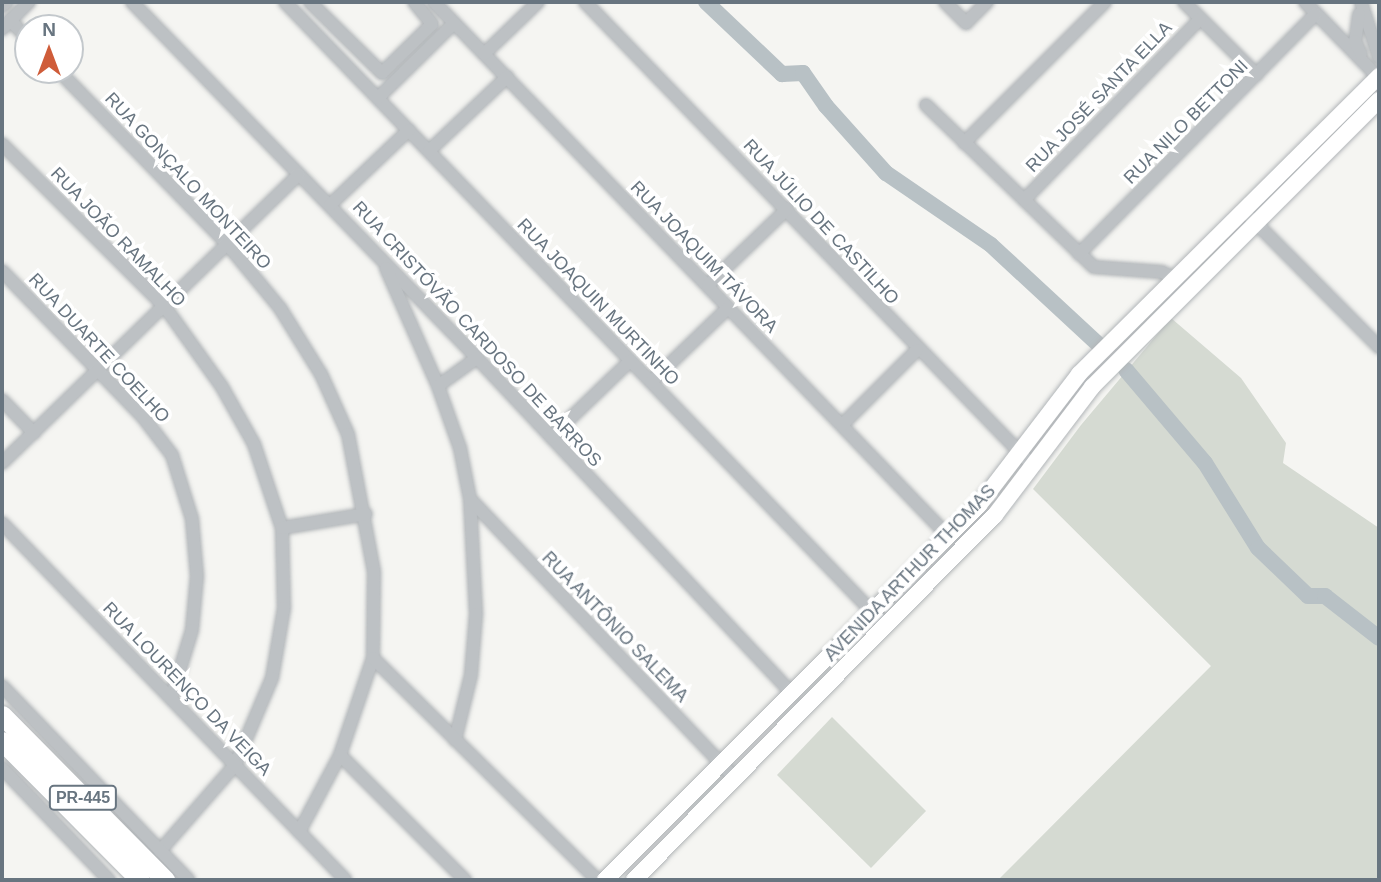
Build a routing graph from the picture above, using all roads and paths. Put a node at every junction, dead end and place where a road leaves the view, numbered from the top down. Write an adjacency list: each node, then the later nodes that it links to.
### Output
1 (6, 2): 15 (street)
2 (29, 2): 20 (street)
3 (132, 2): 37 (street, RUA CRISTÓVÃO CARDOSO DE BARROS)
4 (285, 2): 30 (street, RUA JOAQUIN MURTINHO)
5 (310, 2): 24 (street)
6 (414, 2): 24 (street)
7 (434, 2): 19 (street, RUA JOAQUIM TÁVORA)
8 (538, 2): 22 (street)
9 (585, 2): 40 (street, RUA JÚLIO DE CASTILHO)
10 (945, 2): 11 (street)
11 (987, 2)
12 (1105, 2): 34 (street)
13 (1184, 2): 18 (street)
14 (1305, 2): 17 (street)
15 (2, 6)
16 (1361, 8): 21 (street); 23 (street); 25 (street)
17 (1316, 14): 21 (street); 26 (street, RUA NILO BETTONI)
18 (1200, 19): 26 (street); 38 (street, RUA JOSÉ SANTA ELLA)
19 (454, 23): 22 (street, RUA JOAQUIM TÁVORA); 24 (street)
20 (6, 24)
21 (1330, 28): 25 (street)
22 (484, 54): 27 (street, RUA JOAQUIM TÁVORA)
23 (1379, 57)
24 (409, 59): 30 (street)
25 (1364, 59): 28 (street)
26 (1257, 75): 44 (street, RUA NILO BETTONI)
27 (507, 77): 36 (street); 48 (street, RUA JOAQUIM TÁVORA)
28 (1379, 77): 41 (main road, AVENIDA ARTHUR THOMAS)
29 (72, 84): 43 (street, RUA GONÇALO MONTEIRO)
30 (379, 98): 33 (street, RUA JOAQUIN MURTINHO)
31 (1379, 100): 42 (main road, AVENIDA ARTHUR THOMAS)
32 (926, 105): 34 (street)
33 (409, 130): 36 (street, RUA JOAQUIN MURTINHO); 39 (street)
34 (964, 143): 38 (street)
35 (2, 144): 49 (street, RUA JOÃO RAMALHO)
36 (429, 151): 54 (street, RUA JOAQUIN MURTINHO)
37 (299, 174): 39 (street, RUA CRISTÓVÃO CARDOSO DE BARROS); 43 (street)
38 (1024, 200): 44 (street)
39 (330, 205): 45 (street, RUA CRISTÓVÃO CARDOSO DE BARROS)
40 (787, 209): 48 (street); 52 (street, RUA JÚLIO DE CASTILHO)
41 (1243, 210): 42 (street); 47 (main road, AVENIDA ARTHUR THOMAS)
42 (1257, 223): 51 (street); 64 (main road, AVENIDA ARTHUR THOMAS)
43 (228, 245): 49 (street); 66 (street, RUA GONÇALO MONTEIRO)
44 (1079, 254): 47 (street)
45 (381, 258): 53 (street, RUA CRISTÓVÃO CARDOSO DE BARROS); 57 (street)
46 (2, 271): 55 (street, RUA DUARTE COELHO)
47 (1174, 278): 62 (main road, AVENIDA ARTHUR THOMAS)
48 (708, 285): 50 (street, RUA JOAQUIM TÁVORA)
49 (165, 307): 55 (street); 68 (street, RUA JOÃO RAMALHO)
50 (728, 308): 56 (street); 59 (street, RUA JOAQUIM TÁVORA)
51 (1379, 347)
52 (917, 350): 59 (street); 62 (street, RUA JÚLIO DE CASTILHO)
53 (477, 358): 57 (street); 61 (street, RUA CRISTÓVÃO CARDOSO DE BARROS)
54 (630, 361): 56 (street, RUA JOAQUIN MURTINHO); 61 (street)
55 (99, 372): 60 (street); 74 (street, RUA DUARTE COELHO)
56 (651, 382): 70 (street, RUA JOAQUIN MURTINHO)
57 (438, 386): 65 (street)
58 (2, 400): 60 (street)
59 (842, 425): 69 (street, RUA JOAQUIM TÁVORA)
60 (34, 433): 63 (street)
61 (551, 437): 75 (street, RUA CRISTÓVÃO CARDOSO DE BARROS)
62 (1019, 453): 64 (street, RUA JÚLIO DE CASTILHO); 69 (main road, AVENIDA ARTHUR THOMAS)
63 (2, 463)
64 (1032, 466): 71 (main road, AVENIDA ARTHUR THOMAS)
65 (470, 499): 77 (street); 80 (street, RUA ANTÔNIO SALEMA)
66 (366, 514): 68 (street); 72 (street, RUA GONÇALO MONTEIRO)
67 (2, 523): 74 (street, RUA LOURENÇO DA VEIGA)
68 (282, 528): 81 (street, RUA JOÃO RAMALHO)
69 (949, 537): 70 (main road, AVENIDA ARTHUR THOMAS)
70 (874, 612): 71 (street, RUA JOAQUIN MURTINHO); 75 (main road, AVENIDA ARTHUR THOMAS)
71 (886, 626): 83 (main road, AVENIDA ARTHUR THOMAS)
72 (373, 658): 77 (street); 79 (street, RUA GONÇALO MONTEIRO)
73 (2, 687): 86 (street, PR-445)
74 (172, 695): 81 (street, RUA LOURENÇO DA VEIGA)
75 (793, 695): 80 (main road, AVENIDA ARTHUR THOMAS)
76 (2, 715): 86 (highway, PR-445)
77 (455, 740): 92 (street)
78 (2, 741): 85 (highway, PR-445)
79 (340, 755): 84 (street, RUA GONÇALO MONTEIRO); 91 (street)
80 (722, 764): 83 (street, RUA ANTÔNIO SALEMA); 93 (main road, AVENIDA ARTHUR THOMAS)
81 (236, 765): 84 (street, RUA LOURENÇO DA VEIGA); 86 (street, RUA JOÃO RAMALHO)
82 (2, 768): 87 (street, PR-445)
83 (736, 779): 94 (main road, AVENIDA ARTHUR THOMAS)
84 (299, 832): 90 (street, RUA LOURENÇO DA VEIGA)
85 (108, 848): 86 (highway, PR-445); 88 (highway)
86 (157, 872): 89 (street, PR-445)
87 (109, 880)
88 (130, 880)
89 (189, 880)
90 (345, 880)
91 (465, 880)
92 (597, 880)
93 (605, 880)
94 (634, 880)

